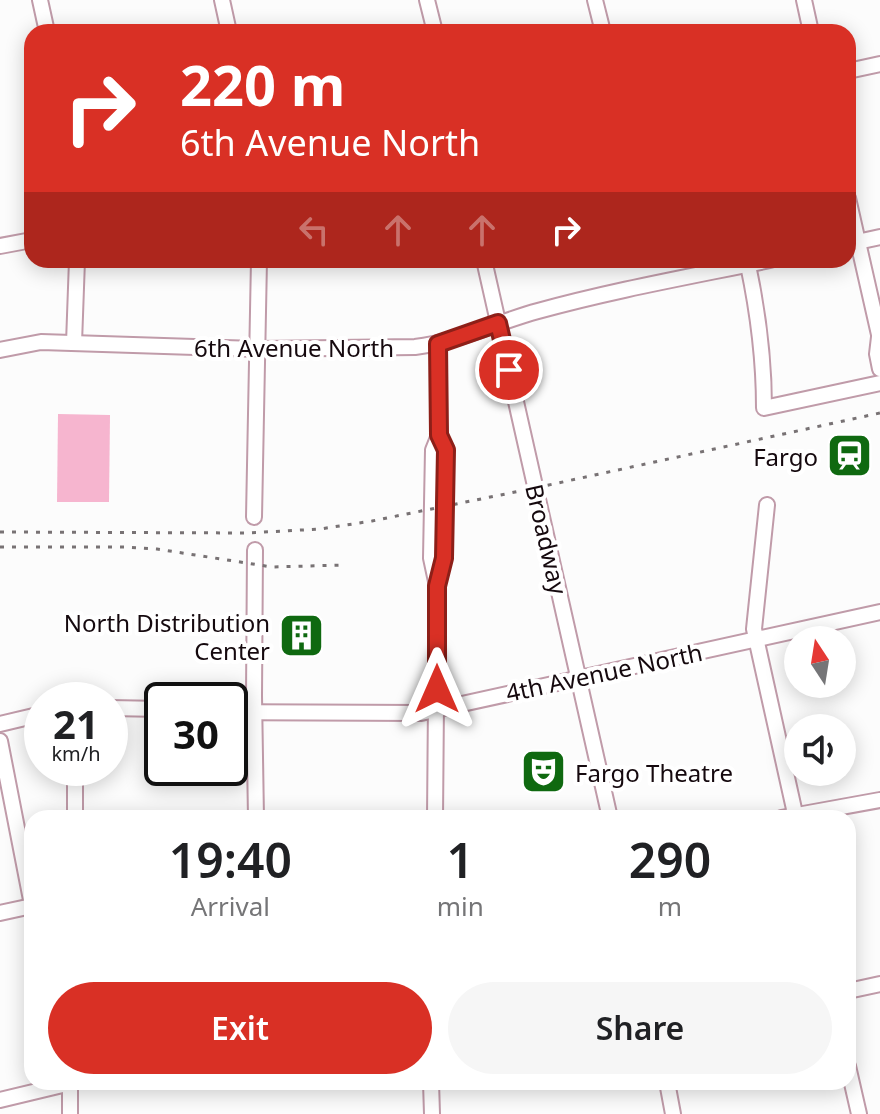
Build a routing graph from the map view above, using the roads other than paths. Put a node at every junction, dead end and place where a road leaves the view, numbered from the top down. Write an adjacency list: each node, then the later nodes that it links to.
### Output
1 (40, 0): 6 (street)
2 (222, 0): 7 (street)
3 (427, 0): 8 (street)
4 (595, 0): 9 (street)
5 (804, 0): 10 (street)
6 (45, 24)
7 (227, 24)
8 (433, 24)
9 (601, 24)
10 (809, 24)
11 (880, 64): 12 (street)
12 (856, 69)
13 (880, 237): 15 (street)
14 (24, 242): 16 (street)
15 (856, 242)
16 (0, 246)
17 (856, 254): 24 (street)
18 (77, 268): 25 (street)
19 (259, 268): 27 (street)
20 (486, 268): 23 (street, Broadway)
21 (734, 268): 23 (street, 6th Avenue North)
22 (748, 268): 30 (street)
23 (498, 323): 26 (street, 6th Avenue North); 36 (street, Broadway)
24 (880, 338): 29 (street)
25 (74, 343): 27 (street, 6th Avenue North); 28 (street, 6th Avenue North)
26 (438, 344): 27 (street, 6th Avenue North); 37 (street)
27 (258, 349): 32 (street)
28 (0, 350)
29 (880, 369)
30 (880, 383)
31 (767, 505): 35 (street)
32 (254, 517)
33 (255, 550): 39 (street)
34 (880, 612): 35 (street, 4th Avenue North)
35 (757, 639): 36 (street, 4th Avenue North); 49 (street)
36 (578, 677): 37 (street, 4th Avenue North); 48 (street, Broadway)
37 (436, 710): 39 (street, 4th Avenue North); 47 (street)
38 (248, 712): 39 (street, 4th Avenue North)
39 (254, 712): 46 (street)
40 (24, 718): 41 (street)
41 (0, 724)
42 (0, 741): 51 (street)
43 (75, 786): 45 (street)
44 (880, 800): 50 (street)
45 (75, 810)
46 (256, 810)
47 (435, 810)
48 (608, 810)
49 (790, 810)
50 (828, 810)
51 (24, 864)
52 (24, 907): 53 (street)
53 (0, 913)
54 (880, 984): 55 (street)
55 (856, 989)
56 (43, 1090): 61 (street)
57 (72, 1090): 62 (street)
58 (431, 1090): 63 (street)
59 (668, 1090): 64 (street)
60 (854, 1090): 65 (street)
61 (0, 1100)
62 (70, 1114)
63 (432, 1114)
64 (673, 1114)
65 (859, 1114)

